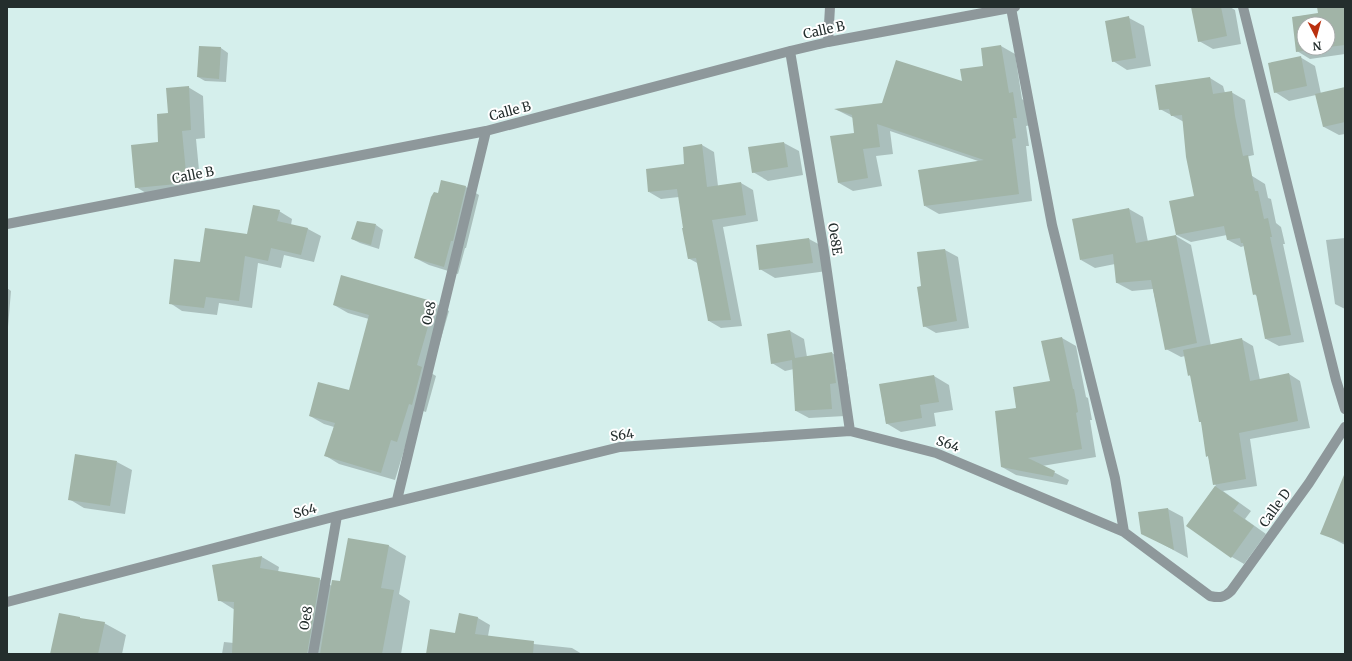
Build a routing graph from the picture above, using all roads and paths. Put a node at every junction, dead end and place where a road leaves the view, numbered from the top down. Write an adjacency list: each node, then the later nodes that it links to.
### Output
1 (830, 7): 4 (street)
2 (1013, 7): 4 (street, Calle B); 13 (street)
3 (1243, 7): 8 (street)
4 (828, 42): 5 (street, Calle B)
5 (790, 51): 6 (street, Calle B); 10 (street, Oe8E)
6 (486, 131): 7 (street, Calle B); 11 (street, Oe8)
7 (7, 224)
8 (1345, 409)
9 (1345, 427): 14 (street, Calle D)
10 (850, 432): 11 (street, S64); 13 (street, S64)
11 (397, 500): 12 (street, S64)
12 (337, 516): 15 (street, S64); 16 (street, Oe8)
13 (1124, 532): 14 (street, S64)
14 (1219, 598)
15 (7, 602)
16 (313, 654)

